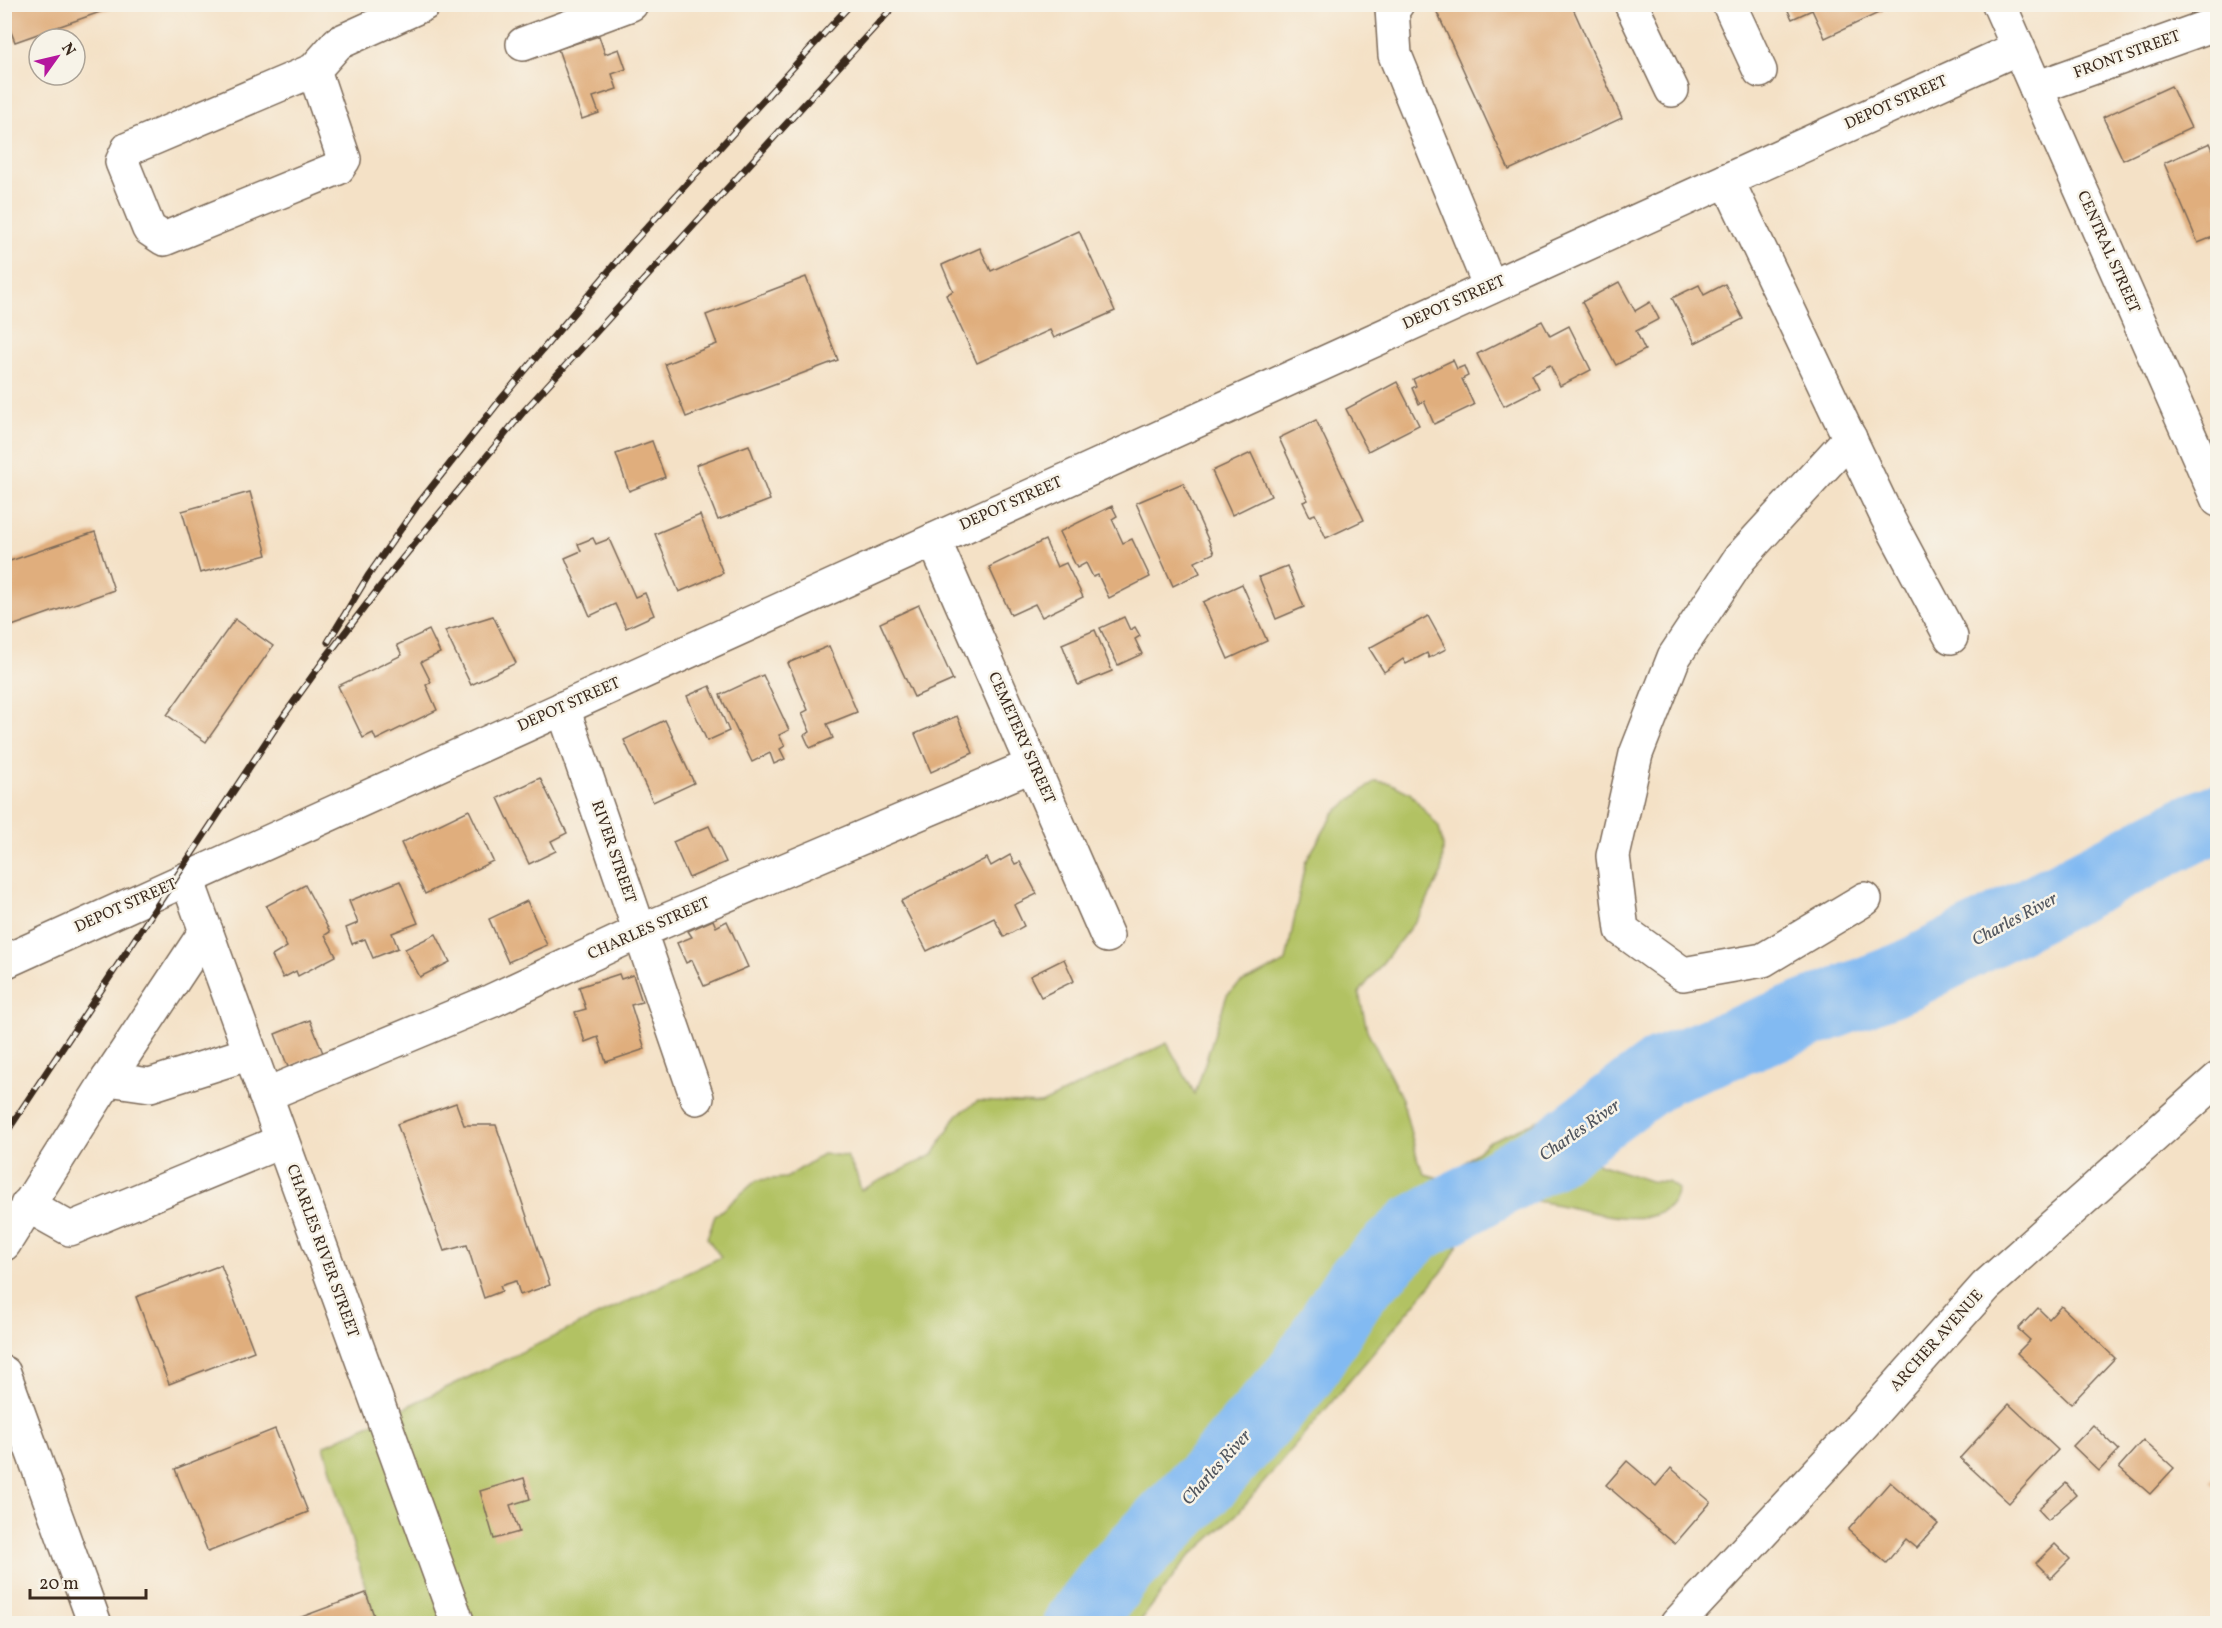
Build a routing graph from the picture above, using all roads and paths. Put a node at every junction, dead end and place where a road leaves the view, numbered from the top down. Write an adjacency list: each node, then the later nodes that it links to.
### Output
1 (424, 4): 10 (street)
2 (631, 4): 8 (street)
3 (1397, 4): 15 (street)
4 (1631, 4): 13 (street)
5 (1729, 4): 11 (street)
6 (1999, 4): 9 (street, CENTRAL STREET)
7 (2217, 23): 12 (street, FRONT STREET)
8 (523, 44)
9 (2018, 48): 12 (street, CENTRAL STREET); 14 (street, DEPOT STREET)
10 (314, 70): 10 (street)
11 (1760, 71)
12 (2036, 88): 17 (street, CENTRAL STREET)
13 (1672, 90)
14 (1727, 180): 15 (street, DEPOT STREET); 16 (street)
15 (1490, 287): 18 (street, DEPOT STREET)
16 (1850, 438): 19 (street); 23 (street)
17 (2217, 500)
18 (934, 540): 20 (street, DEPOT STREET); 21 (street, CEMETERY STREET)
19 (1951, 637)
20 (563, 708): 22 (street, DEPOT STREET); 25 (street, RIVER STREET)
21 (1032, 765): 25 (street, CHARLES STREET); 26 (street, CEMETERY STREET)
22 (187, 879): 24 (street, CHARLES RIVER STREET); 27 (street, DEPOT STREET)
23 (1865, 899)
24 (206, 931): 28 (street, CHARLES RIVER STREET); 29 (street)
25 (641, 931): 31 (street, CHARLES STREET); 32 (street, RIVER STREET)
26 (1107, 936)
27 (4, 962)
28 (250, 1053): 29 (street); 31 (street, CHARLES RIVER STREET)
29 (108, 1078): 34 (street)
30 (2217, 1079): 39 (street, ARCHER AVENUE)
31 (265, 1095): 33 (street, CHARLES RIVER STREET)
32 (697, 1098)
33 (282, 1142): 34 (street); 38 (street, CHARLES RIVER STREET)
34 (27, 1205): 35 (street)
35 (4, 1244)
36 (4, 1373): 37 (street)
37 (95, 1623)
38 (458, 1623)
39 (1677, 1623)

